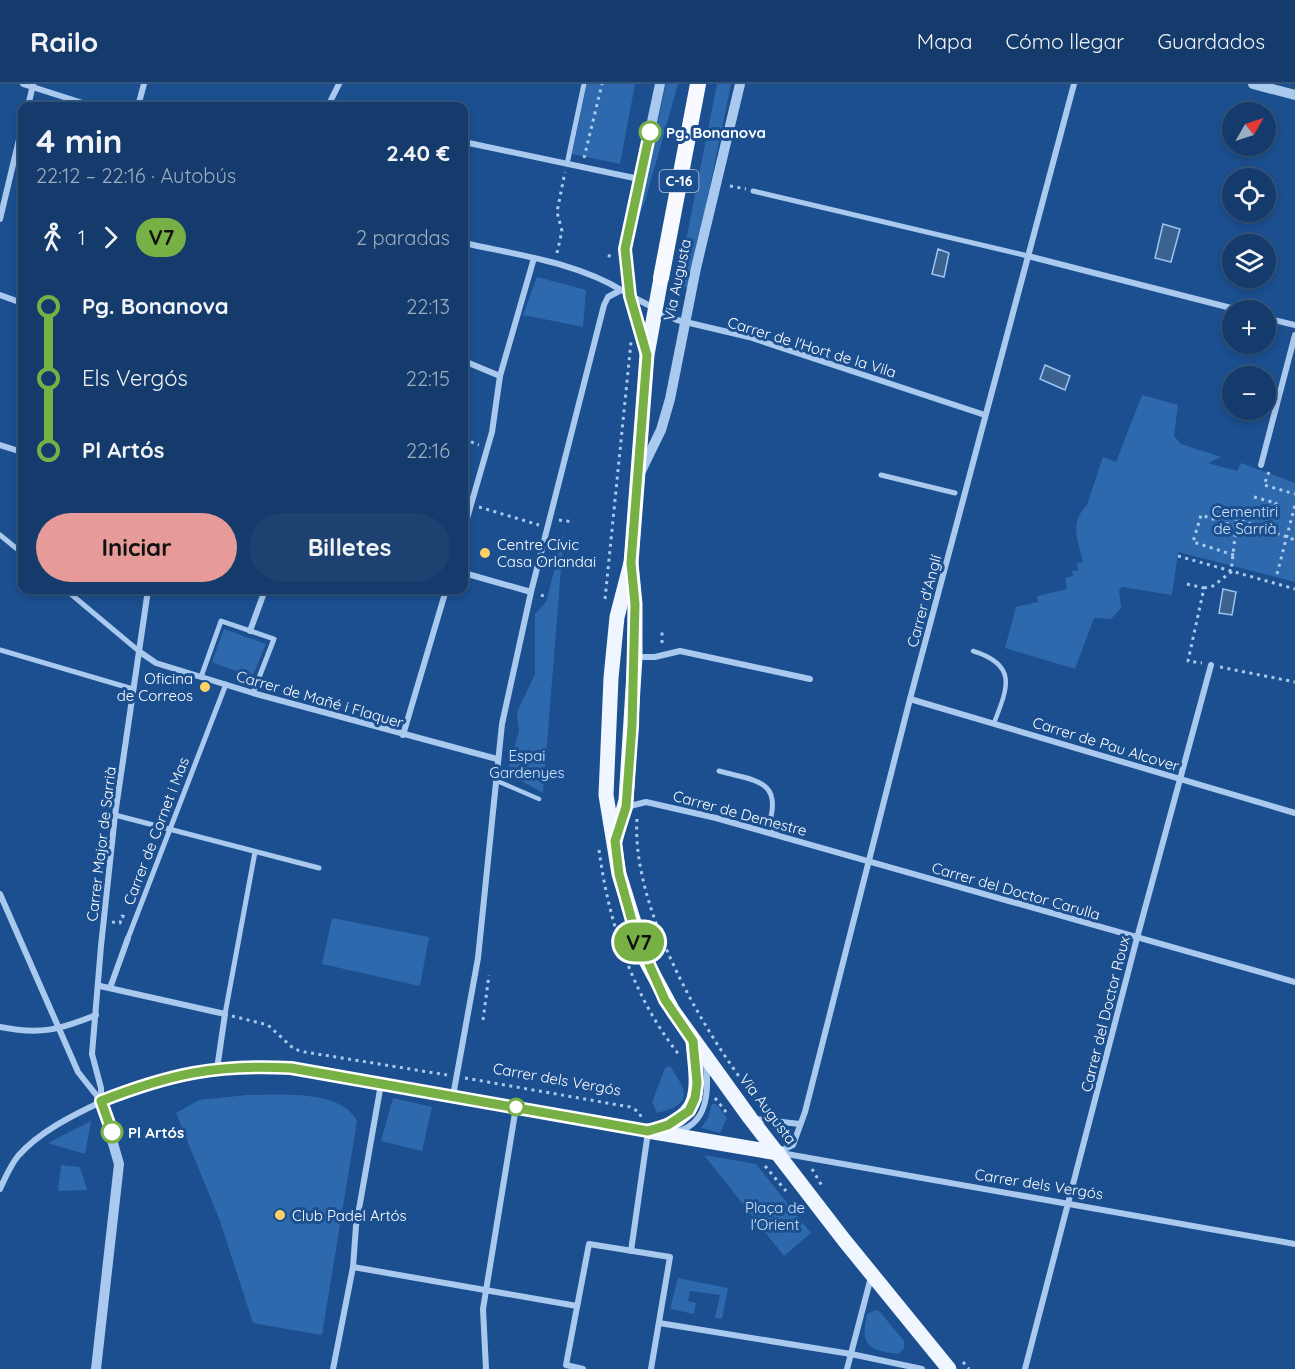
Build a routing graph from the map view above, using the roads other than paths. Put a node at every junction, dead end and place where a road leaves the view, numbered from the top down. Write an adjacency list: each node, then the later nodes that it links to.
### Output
1 (23, 84): 10 (street)
2 (144, 84): 14 (street)
3 (339, 84): 15 (street)
4 (584, 84): 18 (street)
5 (660, 84): 19 (street, Via Augusta)
6 (698, 84): 25 (highway, C-16)
7 (740, 84): 32 (street, Via Augusta)
8 (1074, 84): 23 (street, Carrer d'Anglí)
9 (1253, 84): 11 (street)
10 (33, 86): 12 (street); 13 (street)
11 (1295, 95)
12 (29, 102)
13 (80, 102)
14 (139, 102)
15 (330, 102)
16 (468, 142): 18 (street)
17 (18, 144): 21 (street)
18 (567, 164): 19 (street)
19 (639, 179): 26 (street, Via Augusta)
20 (753, 191): 23 (street)
21 (0, 219)
22 (468, 244): 24 (street, Carrer de l'Hort de la Vila)
23 (1028, 256): 29 (street); 38 (street, Carrer d'Anglí)
24 (534, 258): 26 (street, Carrer de l'Hort de la Vila); 37 (street)
25 (661, 278): 30 (main road, Via Augusta)
26 (626, 293): 30 (street, Carrer de l'Hort de la Vila); 35 (street, Via Augusta); 50 (street)
27 (0, 295): 28 (street)
28 (18, 302)
29 (1222, 306)
30 (655, 309): 32 (street, Carrer de l'Hort de la Vila); 35 (main road, Via Augusta)
31 (1276, 320): 33 (street)
32 (687, 323): 38 (street, Carrer de l'Hort de la Vila); 43 (street, Via Augusta)
33 (1295, 325)
34 (1295, 335): 41 (street)
35 (647, 355): 43 (main road, Via Augusta)
36 (468, 363): 37 (street)
37 (500, 376): 45 (street)
38 (986, 415): 66 (street, Carrer d'Anglí)
39 (0, 445): 40 (street)
40 (18, 451)
41 (1261, 465)
42 (881, 475): 44 (street)
43 (637, 480): 48 (main road, Via Augusta)
44 (955, 493)
45 (468, 515)
46 (0, 534): 47 (street)
47 (18, 550)
48 (631, 563): 59 (main road, Via Augusta); 77 (main road, Via Augusta)
49 (468, 574): 50 (street)
50 (531, 592): 69 (street)
51 (71, 594): 57 (street)
52 (147, 594): 57 (street, Carrer Major de Sarrià)
53 (264, 594): 55 (street)
54 (445, 594): 68 (street)
55 (250, 631): 61 (street); 65 (street)
56 (0, 650): 64 (street)
57 (140, 651): 61 (street, Carrer de Mañé i Flaquer); 64 (street, Carrer Major de Sarrià)
58 (973, 651): 67 (lane)
59 (635, 657): 62 (street); 74 (main road, Via Augusta)
60 (1211, 665): 71 (street, Carrer del Doctor Roux)
61 (201, 677): 63 (street, Carrer de Mañé i Flaquer)
62 (810, 679)
63 (226, 684): 65 (street, Carrer de Mañé i Flaquer); 78 (street, Carrer de Cornet i Mas)
64 (133, 689): 76 (street, Carrer Major de Sarrià)
65 (253, 693): 68 (street, Carrer de Mañé i Flaquer)
66 (909, 699): 67 (street, Carrer de Pau Alcover); 82 (street, Carrer d'Anglí)
67 (994, 723): 71 (street, Carrer de Pau Alcover)
68 (403, 735): 69 (street, Carrer de Mañé i Flaquer)
69 (497, 759): 72 (street)
70 (719, 771): 79 (street)
71 (1180, 779): 75 (street, Carrer de Pau Alcover); 86 (street, Carrer del Doctor Roux)
72 (495, 780): 73 (lane); 98 (street)
73 (539, 799)
74 (626, 807): 77 (street); 79 (street, Carrer de Demestre); 80 (main road, Via Augusta)
75 (1295, 813)
76 (115, 815): 78 (street); 88 (street, Carrer Major de Sarrià)
77 (608, 821): 80 (main road, Via Augusta)
78 (170, 828): 81 (street); 85 (street, Carrer de Cornet i Mas)
79 (777, 835): 82 (street, Carrer de Demestre)
80 (615, 841): 94 (main road, Via Augusta)
81 (255, 852): 83 (street); 90 (street)
82 (870, 862): 86 (street, Carrer del Doctor Carulla); 103 (street, Carrer d'Anglí)
83 (319, 868)
84 (0, 894): 93 (street)
85 (128, 938): 89 (street, Carrer de Cornet i Mas)
86 (1137, 938): 87 (street, Carrer del Doctor Carulla); 106 (street, Carrer del Doctor Roux)
87 (1295, 982)
88 (100, 986): 89 (street); 91 (street, Carrer Major de Sarrià)
89 (110, 988): 90 (street)
90 (225, 1014): 96 (street)
91 (96, 1015): 93 (street); 99 (street, Carrer Major de Sarrià)
92 (0, 1027): 93 (street)
93 (58, 1029): 99 (street)
94 (693, 1041): 95 (main road, Via Augusta); 102 (main road)
95 (705, 1057): 101 (main road, Via Augusta); 102 (street)
96 (217, 1069): 97 (street); 99 (street)
97 (381, 1084): 98 (street); 109 (street)
98 (453, 1096): 100 (street)
99 (101, 1101): 105 (street); 116 (street)
100 (517, 1107): 102 (street); 111 (street)
101 (750, 1118): 103 (street); 104 (main road, Via Augusta)
102 (645, 1124): 104 (main road); 108 (street)
103 (800, 1124): 104 (street, Carrer d'Anglí)
104 (778, 1153): 106 (street, Carrer dels Vergós); 110 (main road, Via Augusta)
105 (0, 1189)
106 (1069, 1204): 107 (street, Carrer dels Vergós); 115 (street, Carrer del Doctor Roux)
107 (1295, 1244)
108 (631, 1251): 112 (street); 113 (street)
109 (353, 1267): 111 (street); 117 (street)
110 (872, 1273): 114 (street); 123 (main road, Via Augusta)
111 (488, 1289): 112 (street); 118 (street)
112 (577, 1306): 119 (street)
113 (659, 1323): 114 (street); 120 (street)
114 (851, 1354): 121 (street); 122 (street)
115 (1027, 1367)
116 (96, 1369)
117 (333, 1369)
118 (486, 1369)
119 (583, 1369)
120 (651, 1369)
121 (847, 1369)
122 (922, 1369)
123 (949, 1369)

